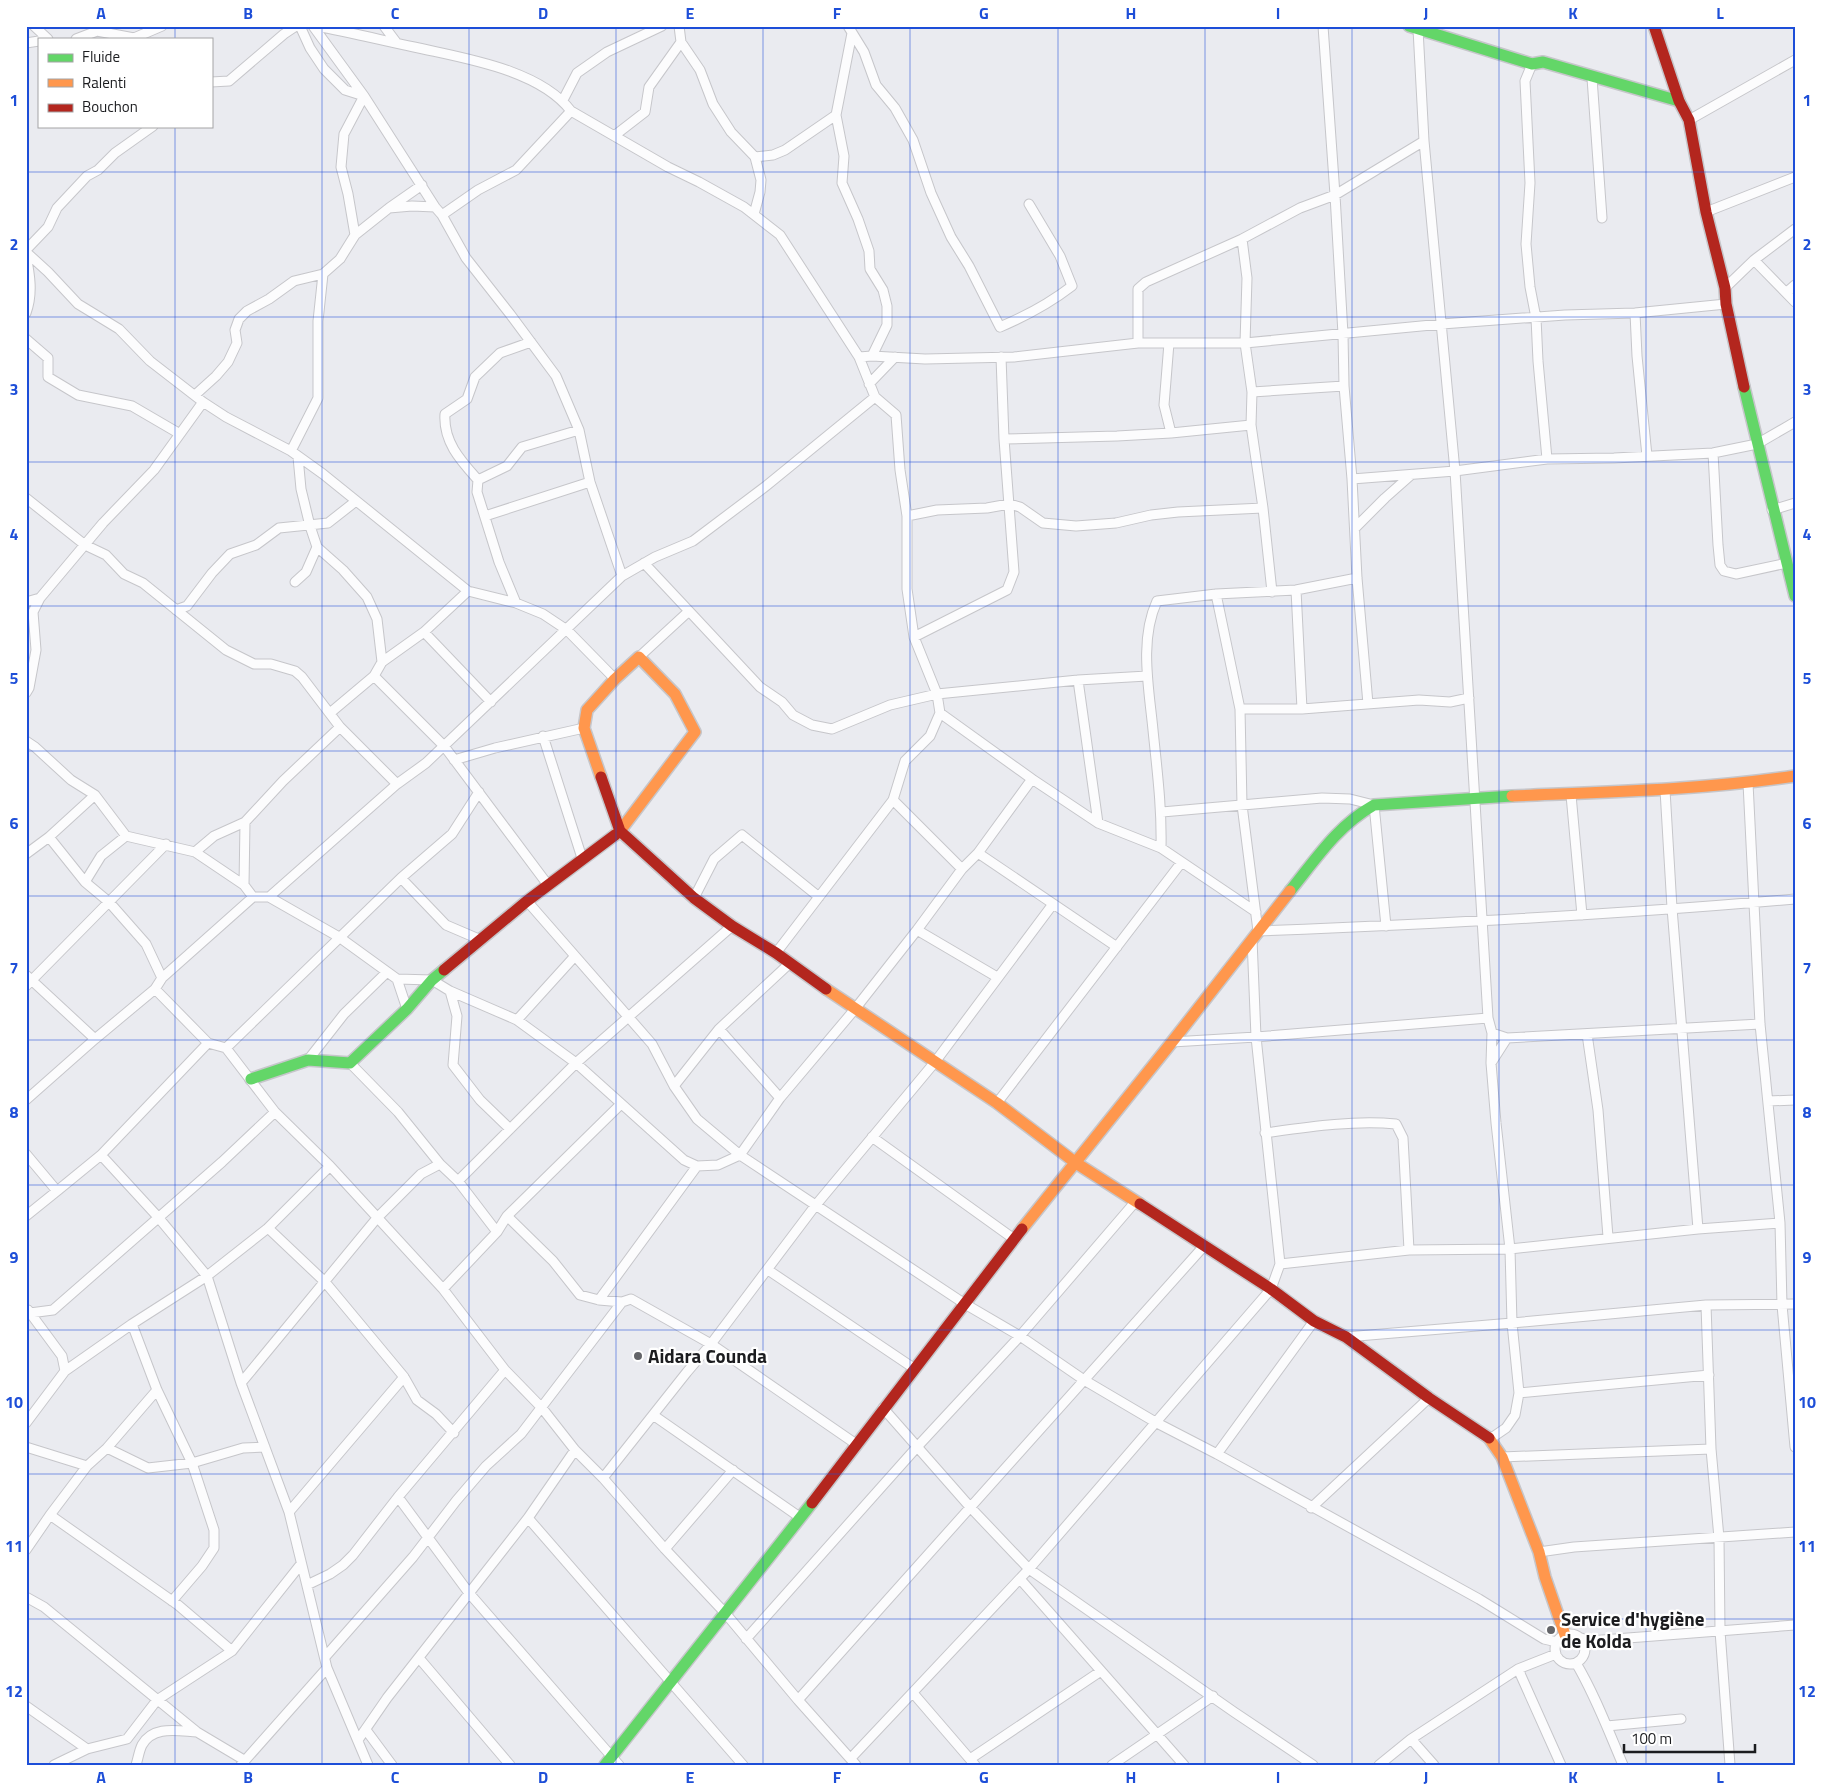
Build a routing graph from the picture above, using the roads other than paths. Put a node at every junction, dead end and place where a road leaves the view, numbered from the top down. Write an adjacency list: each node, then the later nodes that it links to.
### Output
1 (34, 26): 13 (street)
2 (162, 26): 15 (street)
3 (296, 26): 22 (street)
4 (300, 26): 23 (street)
5 (314, 26): 17 (street); 23 (street)
6 (384, 26): 17 (street)
7 (662, 26): 24 (street)
8 (679, 26): 18 (street)
9 (1323, 26): 35 (street)
10 (1654, 26): 25 (street)
11 (1414, 28): 20 (street); 31 (street)
12 (850, 30): 27 (street); 36 (street)
13 (47, 38)
14 (79, 38): 16 (street)
15 (134, 38)
16 (134, 38)
17 (396, 42): 24 (street)
18 (681, 42): 30 (street); 32 (street)
19 (1795, 60): 28 (street)
20 (1532, 64): 21 (street); 57 (street)
21 (1592, 78): 25 (street); 42 (street)
22 (212, 82)
23 (364, 96): 34 (street); 44 (street)
24 (563, 100): 26 (street)
25 (1679, 102): 28 (street)
26 (571, 111): 30 (street); 41 (street)
27 (836, 115): 32 (street); 65 (street)
28 (1689, 120): 39 (street)
29 (150, 128): 46 (street)
30 (614, 136): 40 (street)
31 (1424, 142): 35 (street); 58 (street)
32 (755, 157): 40 (street)
33 (1795, 176): 39 (street)
34 (422, 185): 37 (street); 38 (street)
35 (1336, 194): 45 (street); 59 (street)
36 (1029, 204)
37 (435, 207): 38 (street); 41 (street)
38 (389, 208): 44 (street)
39 (1706, 212): 51 (street)
40 (754, 214): 66 (street)
41 (442, 215): 61 (street)
42 (1602, 218)
43 (1795, 229): 48 (street)
44 (355, 235): 49 (street)
45 (1242, 239): 62 (street); 64 (street)
46 (26, 251): 72 (street)
47 (26, 256): 55 (street)
48 (1754, 260): 51 (street); 52 (street)
49 (323, 274): 72 (street); 82 (street)
50 (1795, 286): 52 (street)
51 (1725, 288): 54 (street)
52 (1787, 292): 53 (street)
53 (1795, 302)
54 (1726, 304): 56 (street); 81 (street)
55 (26, 313)
56 (1635, 313): 57 (street); 84 (street)
57 (1536, 318): 58 (street); 86 (street)
58 (1442, 324): 59 (street); 87 (street)
59 (1343, 334): 64 (street); 70 (street)
60 (26, 339): 79 (street)
61 (532, 342): 77 (street); 90 (street)
62 (1138, 343): 63 (street); 68 (street)
63 (1169, 343): 64 (street); 78 (street)
64 (1246, 343): 71 (street)
65 (872, 356): 66 (street); 67 (street)
66 (859, 357): 69 (street)
67 (895, 357): 68 (street); 69 (street)
68 (1001, 357): 80 (street)
69 (869, 384): 73 (street)
70 (1344, 386): 71 (street); 89 (street)
71 (1252, 392): 76 (street)
72 (195, 395): 74 (street)
73 (875, 397): 99 (street); 104 (street)
74 (203, 402): 79 (street); 82 (street)
75 (1795, 422): 81 (street)
76 (1251, 425): 78 (street); 96 (street)
77 (579, 430): 90 (street); 91 (street)
78 (1171, 433): 80 (street)
79 (180, 434): 102 (street)
80 (1004, 438): 95 (street)
81 (1757, 444): 83 (street); 97 (street)
82 (290, 451): 85 (street)
83 (1713, 454): 84 (street); 105 (street)
84 (1648, 456): 86 (street)
85 (298, 457): 93 (street); 100 (street)
86 (1547, 459): 87 (street)
87 (1456, 470): 88 (street); 130 (street)
88 (1411, 475): 89 (street); 101 (street)
89 (1352, 479): 101 (street)
90 (478, 480): 98 (street)
91 (590, 482): 98 (street); 106 (street)
92 (26, 498): 102 (street)
93 (356, 501): 100 (street); 110 (street)
94 (1795, 503): 97 (street)
95 (1009, 504): 96 (street); 99 (street); 121 (street)
96 (1263, 508): 111 (street)
97 (1772, 510): 105 (street)
98 (485, 516): 116 (street)
99 (907, 516): 121 (street)
100 (310, 526): 103 (street); 117 (street)
101 (1355, 528): 107 (street)
102 (85, 545): 114 (street); 117 (street)
103 (317, 547): 108 (street); 123 (street)
104 (644, 563): 106 (street); 118 (street)
105 (1787, 563): 113 (street)
106 (622, 576): 119 (street)
107 (1357, 578): 109 (street); 132 (street)
108 (295, 582)
109 (1296, 590): 111 (street); 134 (street)
110 (468, 591): 116 (street); 120 (street)
111 (1272, 592): 112 (street)
112 (1216, 594): 125 (street); 133 (street)
113 (1795, 596)
114 (40, 598): 115 (street); 128 (street)
115 (26, 602)
116 (516, 604): 119 (street)
117 (176, 610): 136 (street)
118 (689, 611): 122 (street); 129 (street)
119 (567, 630): 126 (street); 131 (street)
120 (424, 632): 123 (street); 131 (street)
121 (914, 637): 129 (street)
122 (639, 656): 126 (street); 158 (street)
123 (382, 662): 124 (street)
124 (374, 676): 136 (street); 141 (street)
125 (1147, 676): 127 (street); 155 (street)
126 (614, 679): 138 (street)
127 (1078, 680): 129 (street); 157 (street)
128 (26, 693)
129 (936, 694): 135 (street)
130 (1469, 698): 132 (street); 151 (street)
131 (491, 702): 141 (street)
132 (1368, 704): 134 (street)
133 (1240, 709): 134 (street); 153 (street)
134 (1302, 709)
135 (940, 712): 144 (street); 152 (street)
136 (330, 713): 137 (street)
137 (340, 727): 146 (street); 156 (street)
138 (584, 728): 139 (street); 158 (street)
139 (543, 736): 142 (street); 166 (street)
140 (26, 741): 149 (street)
141 (444, 746): 142 (street); 146 (street)
142 (454, 760): 148 (street)
143 (1795, 776): 145 (street)
144 (1032, 780): 157 (street); 164 (street)
145 (1748, 783): 147 (street); 180 (street)
146 (396, 784): 174 (street)
147 (1665, 790): 150 (street); 182 (street)
148 (479, 792): 169 (street); 171 (street)
149 (94, 794): 159 (street); 160 (street)
150 (1571, 795): 151 (street); 184 (street)
151 (1475, 798): 154 (street); 185 (street)
152 (893, 800): 168 (street); 175 (street)
153 (1242, 805): 154 (street); 155 (street); 183 (street)
154 (1374, 805): 187 (street); 189 (street)
155 (1162, 812): 162 (street)
156 (245, 822): 163 (street); 172 (street)
157 (1098, 823): 162 (street)
158 (620, 830): 166 (street); 176 (street)
159 (126, 836): 161 (street); 170 (street)
160 (49, 837): 165 (street); 170 (street)
161 (166, 844): 163 (street); 179 (street)
162 (1160, 848): 167 (street)
163 (195, 852): 172 (street)
164 (978, 853): 168 (street); 181 (street)
165 (26, 854)
166 (582, 858): 171 (street)
167 (1181, 863): 183 (street); 192 (street)
168 (962, 869): 188 (street)
169 (401, 878): 190 (street); 191 (street)
170 (85, 882): 179 (street)
171 (548, 885): 178 (street)
172 (244, 886): 173 (street)
173 (253, 897): 174 (street); 198 (street)
174 (269, 897): 190 (street)
175 (819, 897): 176 (street); 193 (street)
176 (694, 898): 186 (street)
177 (1795, 899): 180 (street)
178 (527, 901): 191 (street); 194 (street)
179 (109, 902): 198 (street); 200 (street)
180 (1753, 903): 182 (street); 209 (street)
181 (1053, 904): 192 (street); 197 (street)
182 (1672, 908): 184 (street); 211 (street)
183 (1256, 912): 189 (street)
184 (1582, 916): 185 (street)
185 (1481, 921): 187 (street); 207 (street)
186 (732, 926): 193 (street); 206 (street)
187 (1386, 926): 189 (street)
188 (917, 930): 197 (street); 205 (street)
189 (1255, 935): 214 (street); 217 (street)
190 (339, 937): 196 (street); 219 (street)
191 (481, 940): 201 (street)
192 (1117, 947): 231 (street)
193 (776, 953): 195 (street)
194 (575, 956): 206 (street); 208 (street)
195 (790, 963): 205 (street); 210 (street)
196 (387, 972): 199 (street); 220 (street)
197 (997, 977): 221 (street)
198 (162, 978): 202 (street)
199 (397, 979): 201 (street); 204 (street)
200 (28, 980): 216 (street)
201 (432, 980): 203 (street); 204 (street)
202 (155, 989): 216 (street); 218 (street)
203 (450, 992): 208 (street); 234 (street)
204 (407, 1009): 222 (street)
205 (855, 1009): 221 (street); 227 (street)
206 (629, 1018): 223 (street); 226 (street)
207 (1488, 1018): 212 (street); 214 (street)
208 (518, 1020): 223 (street)
209 (1760, 1024): 211 (street); 230 (street)
210 (719, 1029): 226 (street); 227 (street)
211 (1682, 1030): 213 (street); 254 (street)
212 (1492, 1033): 215 (street); 224 (street)
213 (1587, 1034): 215 (street); 256 (street)
214 (1256, 1038): 217 (street); 235 (street)
215 (1507, 1038): 224 (street)
216 (94, 1039): 228 (street)
217 (1172, 1042): 240 (street)
218 (208, 1043): 219 (street); 238 (street)
219 (226, 1048): 225 (street)
220 (308, 1060): 222 (street); 225 (street)
221 (934, 1062): 231 (street); 236 (street)
222 (350, 1063): 241 (street)
223 (576, 1063): 232 (street); 234 (street)
224 (1491, 1063): 259 (street)
225 (250, 1079): 233 (street)
226 (674, 1086): 239 (street)
227 (780, 1098): 239 (street)
228 (26, 1100)
229 (1795, 1100): 230 (street)
230 (1768, 1102): 252 (street)
231 (997, 1103): 240 (street)
232 (621, 1104): 243 (street); 249 (street)
233 (275, 1112): 242 (street); 250 (street)
234 (510, 1129): 244 (street)
235 (1265, 1133): 260 (street); 261 (street)
236 (872, 1137): 247 (street); 257 (street)
237 (26, 1154): 245 (street)
238 (101, 1155): 245 (street); 250 (street)
239 (740, 1155): 243 (street); 247 (street)
240 (1076, 1163): 246 (street); 257 (street)
241 (440, 1164): 244 (street); 251 (street)
242 (330, 1166): 251 (street); 253 (street)
243 (697, 1166): 267 (street)
244 (458, 1181): 255 (street)
245 (58, 1191): 248 (street)
246 (1136, 1201): 258 (street); 277 (street)
247 (815, 1206): 262 (street); 269 (street)
248 (26, 1216)
249 (507, 1216): 255 (street); 267 (street)
250 (158, 1217): 263 (street); 273 (street)
251 (378, 1218): 264 (street); 265 (street)
252 (1780, 1223): 254 (street); 272 (street)
253 (268, 1228): 263 (street); 264 (street)
254 (1698, 1229): 256 (street)
255 (497, 1232): 265 (street)
256 (1608, 1237): 259 (street)
257 (1014, 1239): 269 (street)
258 (1204, 1246): 266 (street); 285 (street)
259 (1510, 1249): 260 (street); 276 (street)
260 (1410, 1250): 261 (street)
261 (1280, 1264): 266 (street)
262 (768, 1270): 279 (street); 280 (street)
263 (207, 1276): 275 (street); 286 (street)
264 (325, 1282): 284 (street); 286 (street)
265 (443, 1289): 281 (street)
266 (1271, 1289): 274 (street); 294 (street)
267 (599, 1300): 268 (street)
268 (622, 1302): 279 (street); 290 (street)
269 (965, 1304): 277 (street); 280 (street)
270 (1795, 1304): 272 (street)
271 (1706, 1305): 272 (street); 276 (street); 283 (street)
272 (1782, 1305): 298 (street)
273 (27, 1312): 282 (street)
274 (1314, 1321): 278 (street); 305 (street)
275 (132, 1324): 282 (street); 287 (street)
276 (1512, 1324): 278 (street); 288 (street)
277 (1020, 1336): 285 (street); 302 (street)
278 (1346, 1337): 289 (street)
279 (711, 1344): 292 (street); 297 (street)
280 (915, 1369): 291 (street)
281 (505, 1370): 290 (street); 295 (street)
282 (66, 1371): 293 (street)
283 (1709, 1375): 288 (street); 303 (street)
284 (404, 1377): 295 (street); 314 (street)
285 (1084, 1380): 294 (street); 312 (street)
286 (241, 1383): 300 (street)
287 (157, 1390): 301 (street); 307 (street)
288 (1519, 1392): 296 (street)
289 (1429, 1398): 296 (street); 313 (street)
290 (542, 1408): 304 (street); 319 (street)
291 (883, 1408): 297 (street); 302 (street)
292 (653, 1415): 309 (street); 310 (street)
293 (26, 1423)
294 (1157, 1423): 305 (street); 325 (street)
295 (454, 1433): 311 (street)
296 (1490, 1439): 306 (street)
297 (856, 1444): 317 (street)
298 (1795, 1446)
299 (26, 1447): 308 (street)
300 (265, 1447): 307 (street); 314 (street)
301 (107, 1448): 307 (street); 308 (street)
302 (917, 1448): 312 (street); 335 (street)
303 (1711, 1449): 306 (street); 320 (street)
304 (575, 1450): 310 (street); 316 (street)
305 (1217, 1454): 313 (street)
306 (1502, 1456): 323 (street)
307 (192, 1463): 330 (street)
308 (87, 1466): 315 (street)
309 (733, 1470): 317 (street); 321 (street)
310 (603, 1478): 321 (street)
311 (398, 1497): 319 (street); 327 (street)
312 (971, 1508): 325 (street); 349 (street)
313 (1311, 1508): 336 (street)
314 (289, 1512): 324 (street)
315 (50, 1515): 322 (street); 330 (street)
316 (528, 1518): 328 (street); 345 (street)
317 (801, 1518): 331 (street)
318 (1795, 1532): 320 (street)
319 (428, 1537): 328 (street); 339 (street)
320 (1719, 1538): 323 (street); 333 (street)
321 (665, 1549): 331 (street)
322 (26, 1550)
323 (1539, 1552): 336 (street)
324 (301, 1564): 327 (street); 337 (street)
325 (1029, 1569): 326 (street); 347 (street)
326 (1020, 1579): 344 (street); 346 (street)
327 (307, 1585): 339 (street)
328 (469, 1593): 340 (street); 361 (street)
329 (26, 1597): 348 (street)
330 (172, 1601): 337 (street)
331 (726, 1614): 335 (street); 345 (street)
332 (1795, 1625): 333 (street)
333 (1720, 1632): 334 (street); 376 (street)
334 (1581, 1638): 336 (street); 341 (street)
335 (746, 1639): 349 (street)
336 (1561, 1639): 338 (street)
337 (232, 1651): 348 (street)
338 (1556, 1654): 341 (street); 343 (street)
339 (324, 1657): 342 (street)
340 (419, 1658): 353 (street); 367 (street)
341 (1576, 1663): 352 (street)
342 (327, 1668): 357 (street); 360 (street)
343 (1518, 1669): 356 (street); 374 (street)
344 (1101, 1671): 355 (street); 362 (street)
345 (672, 1682): 361 (street); 368 (street)
346 (913, 1693): 359 (street); 362 (street)
347 (1213, 1696): 355 (street); 371 (street)
348 (157, 1700): 354 (street); 358 (street)
349 (798, 1700): 359 (street)
350 (26, 1706): 358 (street)
351 (1681, 1718): 352 (street)
352 (1607, 1726): 375 (street)
353 (366, 1730): 357 (street); 366 (street)
354 (197, 1732): 360 (street); 364 (street)
355 (1158, 1734): 369 (street); 370 (street)
356 (1411, 1739): 372 (street); 373 (street)
357 (358, 1740): 365 (street)
358 (87, 1749): 363 (street)
359 (854, 1761)
360 (242, 1762)
361 (612, 1762)
362 (973, 1762)
363 (54, 1765)
364 (136, 1765)
365 (368, 1765)
366 (392, 1765)
367 (510, 1765)
368 (744, 1765)
369 (1112, 1765)
370 (1184, 1765)
371 (1314, 1765)
372 (1379, 1765)
373 (1434, 1765)
374 (1561, 1765)
375 (1622, 1765)
376 (1730, 1765)

